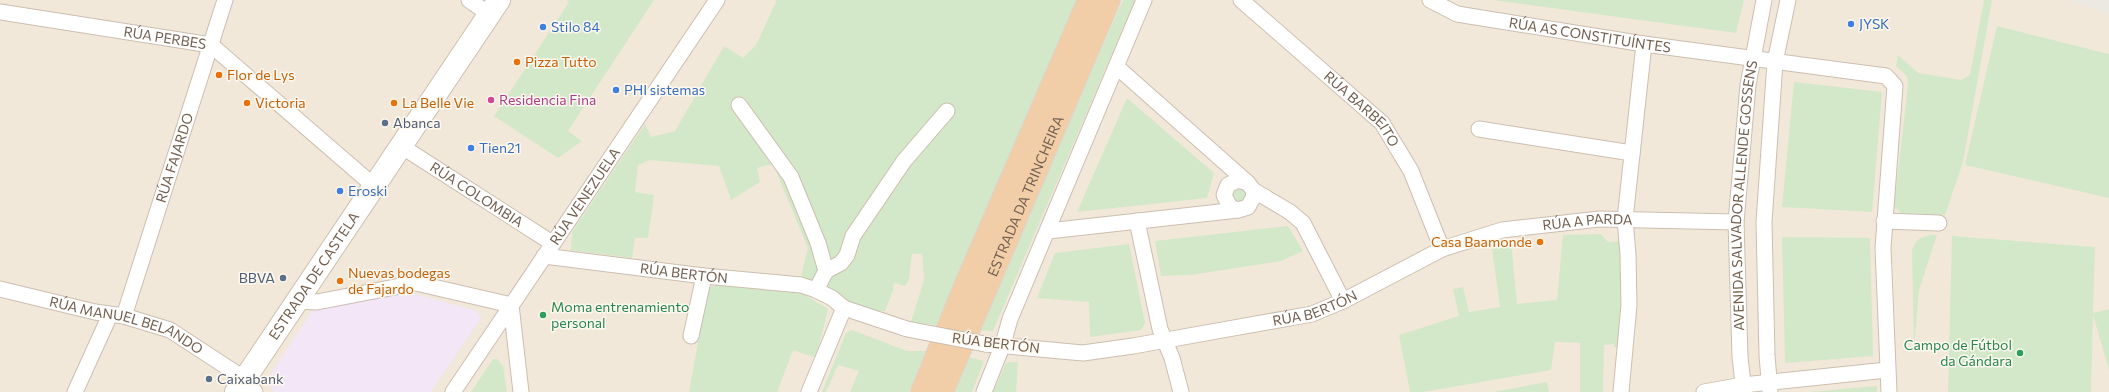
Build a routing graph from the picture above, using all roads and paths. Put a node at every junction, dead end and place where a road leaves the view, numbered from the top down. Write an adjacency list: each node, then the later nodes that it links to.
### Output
1 (225, 0): 13 (street, RÚA FAJARDO)
2 (469, 0): 11 (street)
3 (717, 0): 33 (street, RÚA VENEZUELA)
4 (1089, 0): 54 (highway, ESTRADA DA TRINCHEIRA)
5 (1109, 0): 55 (highway, ESTRADA DA TRINCHEIRA)
6 (1144, 0): 17 (street)
7 (1241, 0): 32 (street, RÚA BARBEITO)
8 (1430, 0): 14 (street, RÚA AS CONSTITUÍNTES)
9 (1764, 0): 15 (street, AVENIDA SALVADOR ALLENDE GOSSENS)
10 (1788, 0): 16 (street, AVENIDA SALVADOR ALLENDE GOSSENS)
11 (494, 7): 21 (main road, ESTRADA DE CASTELA)
12 (0, 12): 13 (street, RÚA PERBES)
13 (211, 44): 23 (street, RÚA PERBES); 42 (street, RÚA FAJARDO)
14 (1644, 44): 15 (street, RÚA AS CONSTITUÍNTES); 22 (street)
15 (1753, 59): 16 (street, RÚA AS CONSTITUÍNTES); 29 (street, AVENIDA SALVADOR ALLENDE GOSSENS)
16 (1775, 62): 28 (street, RÚA AS CONSTITUÍNTES); 47 (street, AVENIDA SALVADOR ALLENDE GOSSENS)
17 (1117, 67): 24 (street); 31 (street)
18 (739, 105): 34 (street)
19 (947, 111): 34 (street)
20 (1479, 129): 22 (street)
21 (401, 146): 23 (main road, ESTRADA DE CASTELA); 33 (street, RÚA COLOMBIA)
22 (1632, 153): 26 (street)
23 (374, 186): 38 (main road, ESTRADA DE CASTELA)
24 (1250, 187): 25 (street); 25 (street); 39 (street)
25 (1238, 210): 27 (street)
26 (1625, 219): 29 (street, RÚA A PARDA); 32 (street, RÚA A PARDA); 58 (street)
27 (1137, 221): 31 (street); 44 (street)
28 (1884, 221): 30 (street); 46 (street, RÚA AS CONSTITUÍNTES)
29 (1736, 222): 49 (street, AVENIDA SALVADOR ALLENDE GOSSENS)
30 (1939, 223)
31 (1048, 232): 45 (street)
32 (1442, 248): 39 (street, RÚA BERTÓN)
33 (548, 250): 35 (street, RÚA BERTÓN); 40 (street, RÚA VENEZUELA)
34 (826, 271): 37 (street)
35 (704, 276): 37 (street, RÚA BERTÓN); 43 (street)
36 (0, 289): 42 (street, RÚA MANUEL BELANDO)
37 (816, 290): 41 (street, RÚA BERTÓN)
38 (297, 300): 40 (street); 48 (main road, ESTRADA DE CASTELA)
39 (1343, 301): 44 (street, RÚA BERTÓN)
40 (511, 305): 51 (street, RÚA VENEZUELA); 52 (street)
41 (844, 308): 45 (street, RÚA BERTÓN, bridge); 53 (street)
42 (117, 316): 48 (street, RÚA MANUEL BELANDO); 50 (street, RÚA FAJARDO)
43 (691, 336)
44 (1164, 340): 45 (street, RÚA BERTÓN); 57 (street)
45 (1003, 344): 56 (street)
46 (1887, 370): 47 (street); 60 (street, RÚA AS CONSTITUÍNTES)
47 (1769, 387): 49 (street)
48 (246, 388)
49 (1743, 388): 59 (street)
50 (75, 392)
51 (453, 392)
52 (521, 392)
53 (809, 392)
54 (922, 392)
55 (942, 392)
56 (984, 392)
57 (1181, 392)
58 (1621, 392)
59 (1704, 392)
60 (1890, 392)

